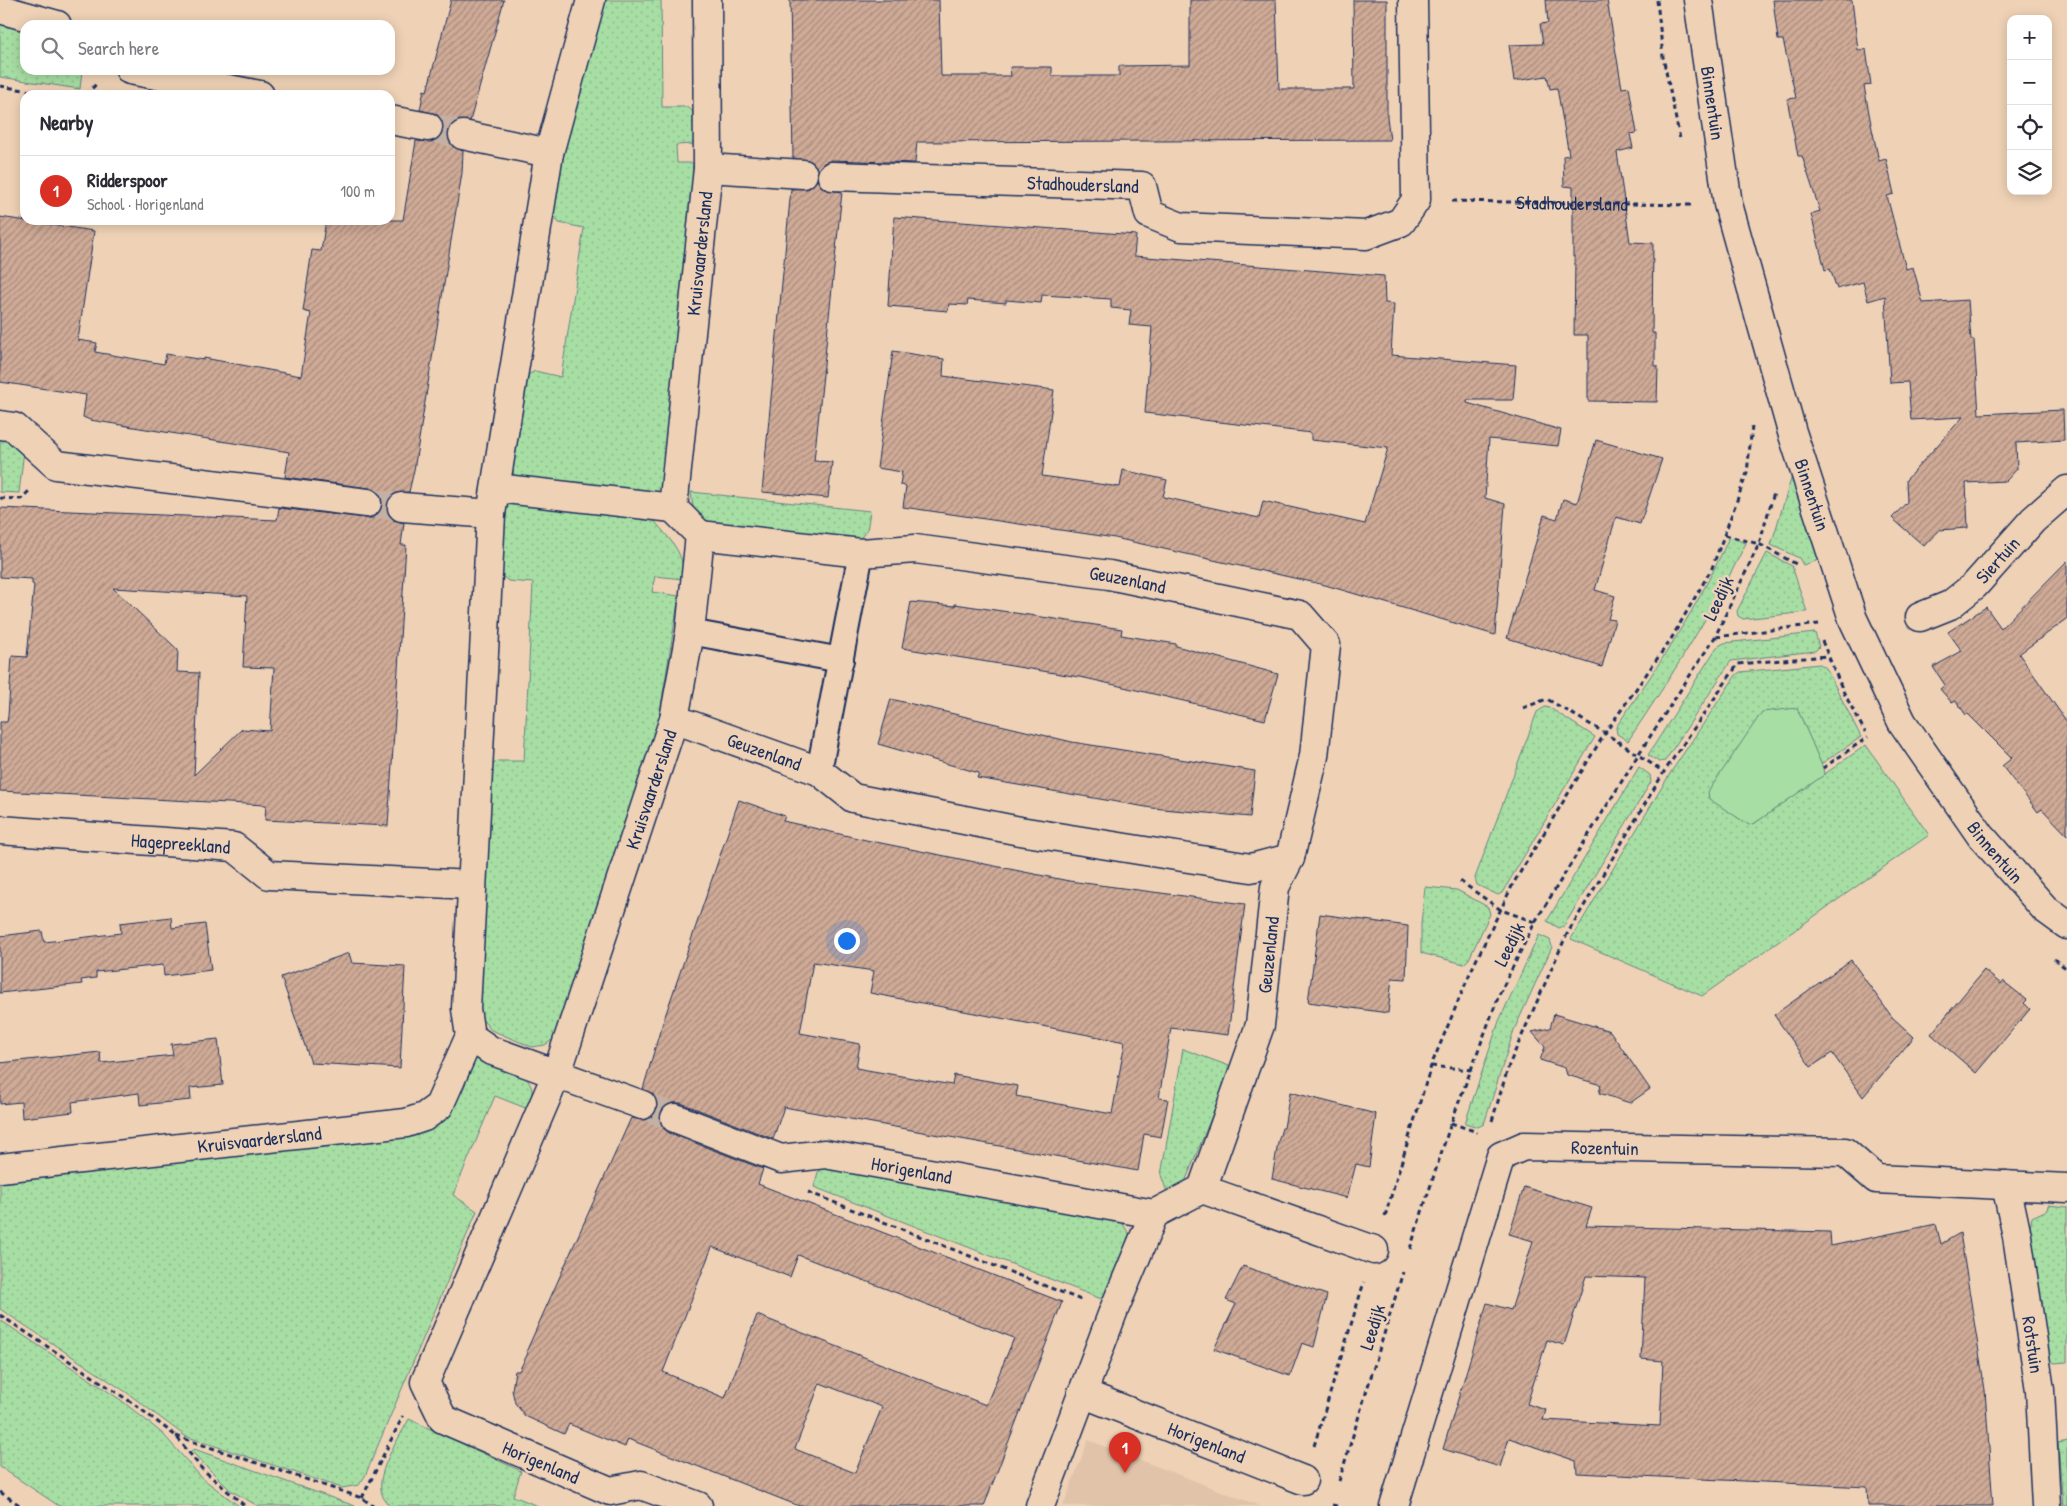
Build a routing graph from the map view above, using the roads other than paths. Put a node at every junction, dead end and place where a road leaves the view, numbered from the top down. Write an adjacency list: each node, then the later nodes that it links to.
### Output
1 (591, 0): 12 (street)
2 (707, 0): 13 (street, Kruisvaardersland)
3 (1413, 0): 15 (street, Stadhoudersland)
4 (1698, 0): 33 (street, Binnentuin)
5 (0, 9): 6 (street)
6 (39, 20)
7 (156, 75): 8 (street)
8 (234, 90)
9 (395, 121): 10 (street)
10 (428, 127)
11 (463, 135): 12 (street)
12 (549, 153): 17 (street)
13 (708, 168): 14 (street); 21 (street, Kruisvaardersland)
14 (803, 174)
15 (832, 176)
16 (0, 425): 19 (street)
17 (496, 488): 21 (street); 22 (street)
18 (2067, 490): 25 (street, Siertuin)
19 (367, 503)
20 (402, 506): 22 (street)
21 (673, 508): 23 (street)
22 (490, 514): 32 (street)
23 (700, 535): 24 (street, Geuzenland); 26 (street, Kruisvaardersland)
24 (861, 553): 27 (lane); 31 (street, Geuzenland)
25 (1920, 617)
26 (690, 632): 27 (lane); 28 (street, Kruisvaardersland)
27 (840, 660): 29 (lane)
28 (674, 719): 29 (street, Geuzenland); 35 (street, Kruisvaardersland)
29 (819, 771): 31 (street, Geuzenland)
30 (0, 830): 32 (street, Hagepreekland)
31 (1290, 858): 41 (street, Geuzenland)
32 (471, 885): 34 (street)
33 (2067, 925)
34 (470, 1036): 35 (street); 38 (street, Kruisvaardersland)
35 (557, 1073): 36 (street); 45 (street, Kruisvaardersland)
36 (642, 1105)
37 (675, 1118): 42 (street, Horigenland)
38 (0, 1168)
39 (2006, 1185): 40 (street, Rozentuin); 49 (street, Rozentuin); 50 (street, Rotstuin)
40 (2067, 1188)
41 (1202, 1189): 42 (street); 43 (street)
42 (1154, 1214): 44 (street)
43 (1374, 1250)
44 (1082, 1393): 46 (street, Horigenland); 48 (street)
45 (443, 1419): 47 (street, Horigenland)
46 (1304, 1480)
47 (698, 1506)
48 (1040, 1506)
49 (1394, 1506)
50 (2046, 1506)

